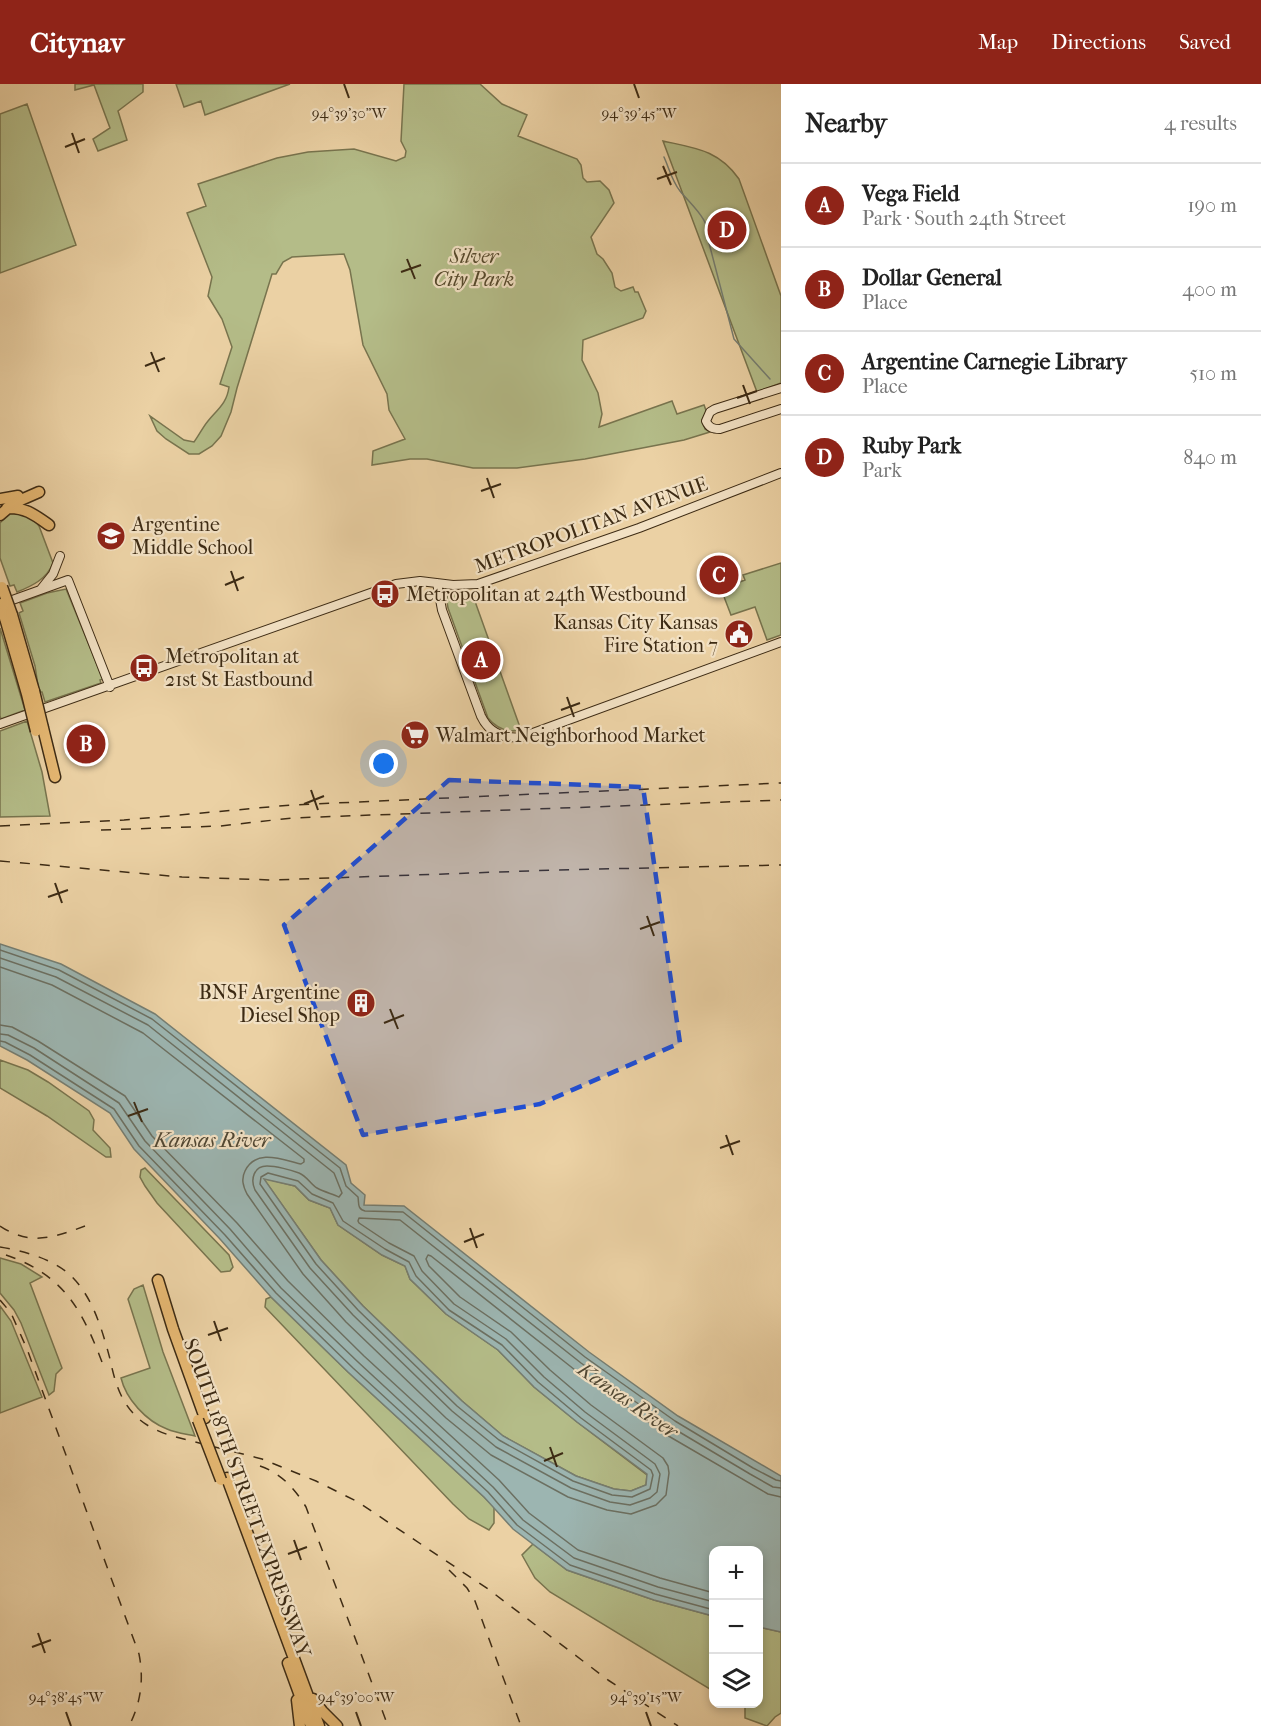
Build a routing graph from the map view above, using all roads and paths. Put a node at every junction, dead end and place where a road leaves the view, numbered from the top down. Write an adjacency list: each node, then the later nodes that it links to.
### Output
1 (781, 388): 2 (street)
2 (781, 409)
3 (781, 473): 7 (street, METROPOLITAN AVENUE)
4 (2, 507): 5 (highway)
5 (49, 525)
6 (60, 556): 9 (street)
7 (437, 583): 12 (street); 13 (street, METROPOLITAN AVENUE)
8 (1, 585): 11 (highway, bridge)
9 (38, 591): 10 (street); 13 (street)
10 (0, 604): 11 (highway, bridge)
11 (9, 616): 15 (highway, bridge)
12 (781, 642)
13 (110, 687): 14 (street, METROPOLITAN AVENUE)
14 (0, 724)
15 (51, 778)
16 (155, 1281): 17 (highway, SOUTH 18TH STREET EXPRESSWAY, bridge)
17 (289, 1656): 18 (highway, SOUTH 18TH STREET EXPRESSWAY); 19 (highway, SOUTH 18TH STREET EXPRESSWAY)
18 (295, 1682): 20 (highway); 21 (highway, SOUTH 18TH STREET EXPRESSWAY)
19 (305, 1688): 22 (highway, SOUTH 18TH STREET EXPRESSWAY); 23 (highway)
20 (300, 1726)
21 (311, 1726)
22 (319, 1726)
23 (337, 1726)

